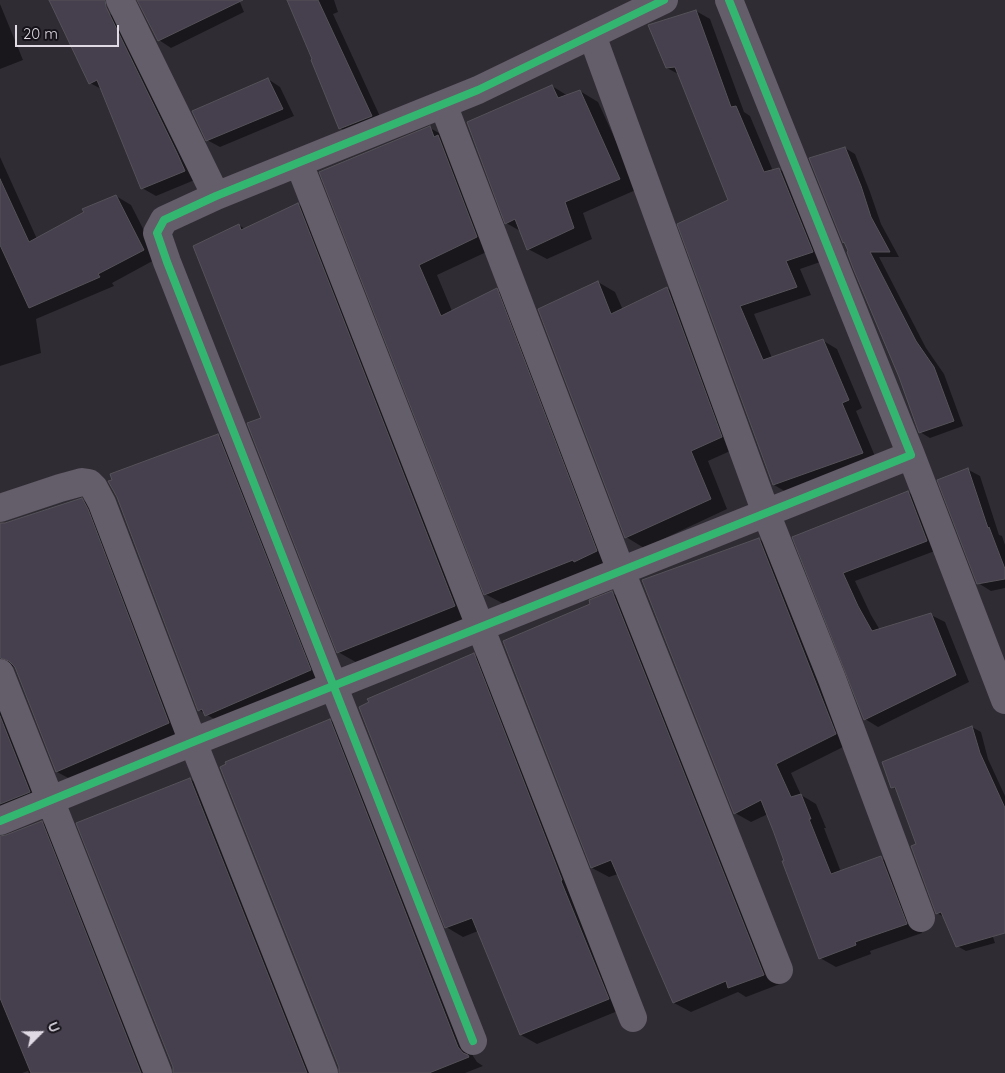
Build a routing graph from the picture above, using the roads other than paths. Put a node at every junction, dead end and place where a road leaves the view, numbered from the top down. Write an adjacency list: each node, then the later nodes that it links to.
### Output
1 (120, 0): 7 (street)
2 (664, 0): 4 (street)
3 (729, 0): 8 (street)
4 (592, 35): 5 (street); 10 (street)
5 (443, 104): 6 (street); 11 (street)
6 (299, 163): 7 (street); 12 (street)
7 (216, 196): 14 (street)
8 (911, 455): 10 (street); 15 (street)
9 (0, 508): 16 (street)
10 (766, 513): 11 (street); 19 (street)
11 (621, 571): 12 (street); 20 (street)
12 (480, 628): 14 (street); 21 (street)
13 (0, 673): 17 (street)
14 (334, 686): 16 (street); 22 (street)
15 (1005, 700)
16 (193, 742): 17 (street); 24 (street)
17 (50, 800): 18 (street); 23 (street)
18 (0, 821)
19 (922, 918)
20 (778, 970)
21 (633, 1018)
22 (473, 1041)
23 (158, 1073)
24 (324, 1073)

